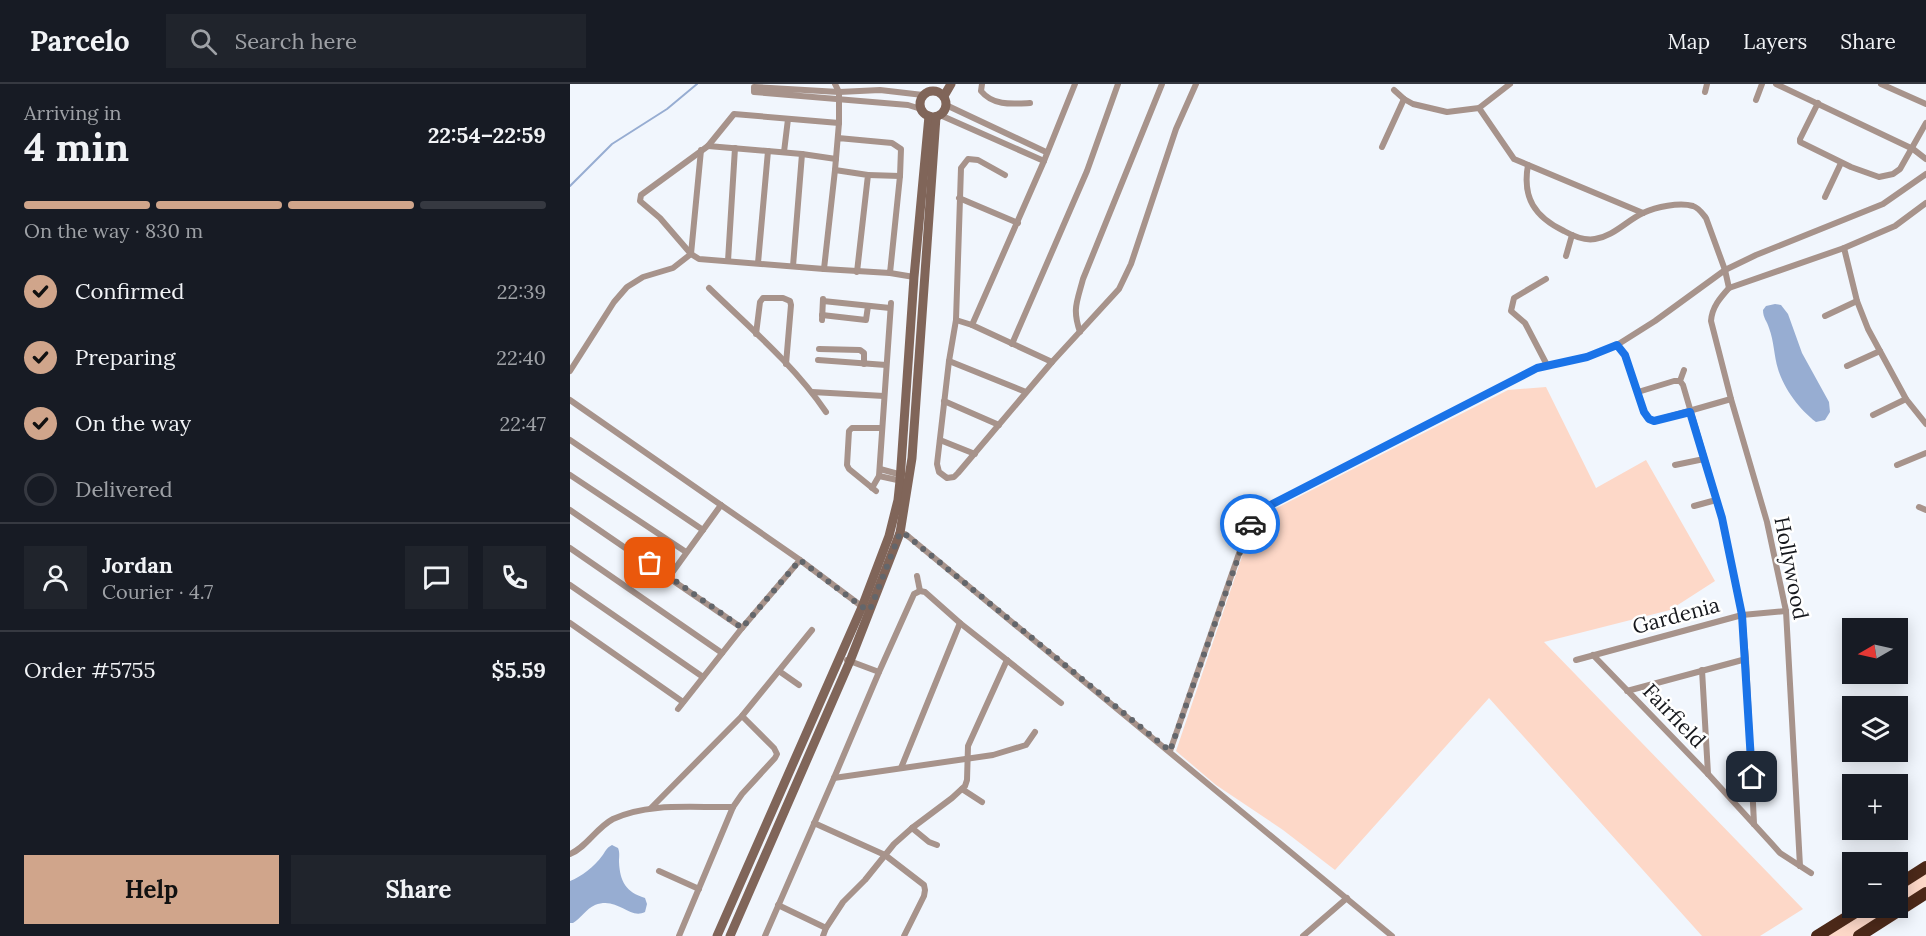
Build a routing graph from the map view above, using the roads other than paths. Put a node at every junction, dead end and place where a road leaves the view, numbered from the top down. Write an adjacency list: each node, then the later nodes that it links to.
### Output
1 (835, 84): 15 (street)
2 (951, 84): 20 (street)
3 (982, 84): 21 (street)
4 (1118, 84): 77 (street)
5 (1162, 84): 75 (street)
6 (1196, 84): 75 (street)
7 (1510, 84): 24 (street)
8 (1707, 84): 16 (street)
9 (1762, 84): 19 (street)
10 (1776, 84): 22 (street)
11 (1881, 84): 23 (street)
12 (1072, 85): 38 (street)
13 (925, 90): 15 (street); 20 (street); 25 (street)
14 (1394, 90): 17 (street)
15 (839, 92): 18 (street); 18 (street)
16 (1705, 92)
17 (1404, 99): 24 (street); 32 (street)
18 (839, 100): 25 (street); 28 (street)
19 (1756, 100)
20 (945, 101): 26 (street); 38 (street)
21 (1030, 103)
22 (1818, 103): 34 (street); 43 (street)
23 (1926, 104)
24 (1479, 108): 44 (street)
25 (921, 109): 26 (street)
26 (935, 116): 42 (street); 66 (street); 113 (street)
27 (788, 119): 28 (street); 31 (street); 37 (street)
28 (839, 123): 30 (street)
29 (1926, 123): 34 (street)
30 (838, 138): 40 (street); 49 (street)
31 (708, 146): 33 (street); 35 (street)
32 (1382, 147)
33 (735, 148): 36 (street); 59 (street)
34 (1912, 149): 41 (street); 43 (street)
35 (701, 150): 57 (street); 57 (street)
36 (768, 151): 37 (street); 60 (street)
37 (784, 152): 39 (street)
38 (1046, 152): 42 (street)
39 (802, 154): 40 (street); 61 (street)
40 (836, 159): 45 (street)
41 (1926, 159)
42 (1044, 161): 54 (street)
43 (1841, 163): 50 (street)
44 (1528, 165): 53 (street); 55 (street)
45 (835, 170): 47 (street); 62 (street)
46 (1926, 174): 63 (street)
47 (868, 175): 49 (street); 64 (street)
48 (1005, 175): 51 (street)
49 (900, 176): 65 (street)
50 (1825, 197)
51 (959, 198): 54 (street); 73 (street)
52 (1926, 203): 56 (street)
53 (1642, 213): 55 (street); 63 (street)
54 (1018, 223): 74 (street)
55 (1572, 235): 58 (street)
56 (1844, 248): 69 (street); 70 (street)
57 (691, 254): 59 (street); 88 (street)
58 (1566, 256)
59 (728, 261): 60 (street)
60 (758, 263): 61 (street)
61 (793, 266): 62 (street)
62 (824, 269): 64 (street)
63 (1725, 270): 69 (street); 78 (street)
64 (857, 272): 65 (street)
65 (890, 273): 66 (street)
66 (914, 277): 113 (street)
67 (1546, 279): 85 (street)
68 (709, 288): 76 (street)
69 (1729, 288): 95 (street, Hollywood)
70 (1857, 300): 72 (street); 79 (street)
71 (868, 306): 71 (street); 84 (street)
72 (1824, 316)
73 (956, 320): 74 (street); 80 (street)
74 (972, 325): 77 (street)
75 (1080, 332): 81 (street)
76 (756, 334): 82 (street); 82 (street)
77 (1012, 344): 81 (street)
78 (1617, 345): 85 (street); 92 (street)
79 (1880, 351): 86 (street); 96 (street)
80 (948, 361): 91 (street); 97 (street)
81 (1052, 362): 91 (street)
82 (786, 364): 90 (street)
83 (864, 364): 83 (street); 84 (street)
84 (886, 365): 93 (street)
85 (1547, 365): 153 (street)
86 (1847, 366)
87 (1684, 370): 89 (street)
88 (570, 371)
89 (1680, 381): 92 (street); 99 (street)
90 (812, 392): 93 (street); 98 (street)
91 (1026, 392): 102 (street)
92 (1638, 392): 99 (street)
93 (884, 396): 103 (street)
94 (570, 399): 115 (street)
95 (1731, 399): 99 (street); 129 (street, Hollywood)
96 (1906, 399): 100 (street); 101 (street)
97 (944, 401): 102 (street); 105 (street)
98 (826, 412)
99 (1690, 412): 108 (street)
100 (1873, 415)
101 (1926, 424)
102 (999, 425): 107 (street)
103 (881, 428): 111 (street); 111 (street)
104 (570, 440): 118 (street)
105 (940, 440): 107 (street); 107 (street)
106 (1926, 453): 110 (street)
107 (975, 454)
108 (1704, 459): 109 (street); 114 (street)
109 (1675, 465)
110 (1898, 465)
111 (879, 473): 113 (street)
112 (570, 475): 122 (street)
113 (904, 478): 119 (street); 120 (street)
114 (1716, 500): 116 (street); 130 (street)
115 (721, 505): 118 (street); 123 (street)
116 (1694, 506)
117 (570, 510): 125 (street)
118 (703, 530): 122 (street)
119 (900, 533): 120 (street); 128 (street); 153 (street)
120 (889, 536): 128 (street)
121 (570, 548): 135 (street)
122 (686, 552): 125 (street)
123 (800, 560): 128 (street); 133 (street)
124 (917, 576): 127 (street)
125 (669, 577): 133 (street)
126 (570, 585): 145 (street)
127 (920, 591): 132 (street); 144 (street)
128 (866, 609): 137 (street); 141 (street)
129 (1786, 611): 130 (street, Gardenia); 168 (street, Hollywood)
130 (1742, 615): 136 (street, Gardenia); 138 (street)
131 (570, 623): 148 (street)
132 (960, 623): 139 (street); 155 (street)
133 (742, 628): 135 (street)
134 (812, 630): 143 (street)
135 (722, 653): 145 (street)
136 (1593, 655): 140 (street, Gardenia); 147 (street, Fairfield)
137 (841, 657): 141 (street); 180 (street)
138 (1746, 659): 142 (street); 163 (street)
139 (1007, 660): 149 (street); 154 (street)
140 (1576, 660)
141 (850, 661): 144 (street); 181 (street)
142 (1702, 670): 147 (street); 156 (street)
143 (779, 671): 146 (street); 151 (street)
144 (879, 672): 157 (street)
145 (703, 677): 148 (street)
146 (799, 685)
147 (1627, 691): 156 (street, Fairfield)
148 (683, 702): 150 (street)
149 (1061, 702)
150 (678, 709)
151 (742, 716): 160 (street); 161 (street)
152 (1035, 732): 154 (street)
153 (1170, 751): 175 (street)
154 (967, 759): 155 (street); 158 (street)
155 (901, 768): 157 (street)
156 (1708, 774): 163 (street, Fairfield)
157 (834, 778): 162 (street)
158 (962, 789): 159 (street); 164 (street)
159 (982, 802)
160 (733, 807): 161 (street); 173 (street)
161 (651, 808): 166 (street)
162 (814, 823): 167 (street); 176 (street)
163 (1754, 824): 168 (street, Fairfield)
164 (912, 828): 165 (street); 167 (street)
165 (938, 845)
166 (570, 854)
167 (885, 855): 178 (street); 184 (street)
168 (1800, 866): 171 (street, Fairfield)
169 (1926, 867): 172 (highway)
170 (658, 871): 173 (street)
171 (1811, 873)
172 (1908, 879)
173 (699, 889): 179 (street)
174 (1926, 893): 188 (highway)
175 (1347, 898): 185 (street); 186 (street)
176 (778, 905): 178 (street); 182 (street)
177 (1846, 918): 187 (highway)
178 (826, 928): 183 (street)
179 (679, 936)
180 (717, 936)
181 (730, 936)
182 (765, 936)
183 (823, 936)
184 (904, 936)
185 (1303, 936)
186 (1392, 936)
187 (1817, 936)
188 (1858, 936)

